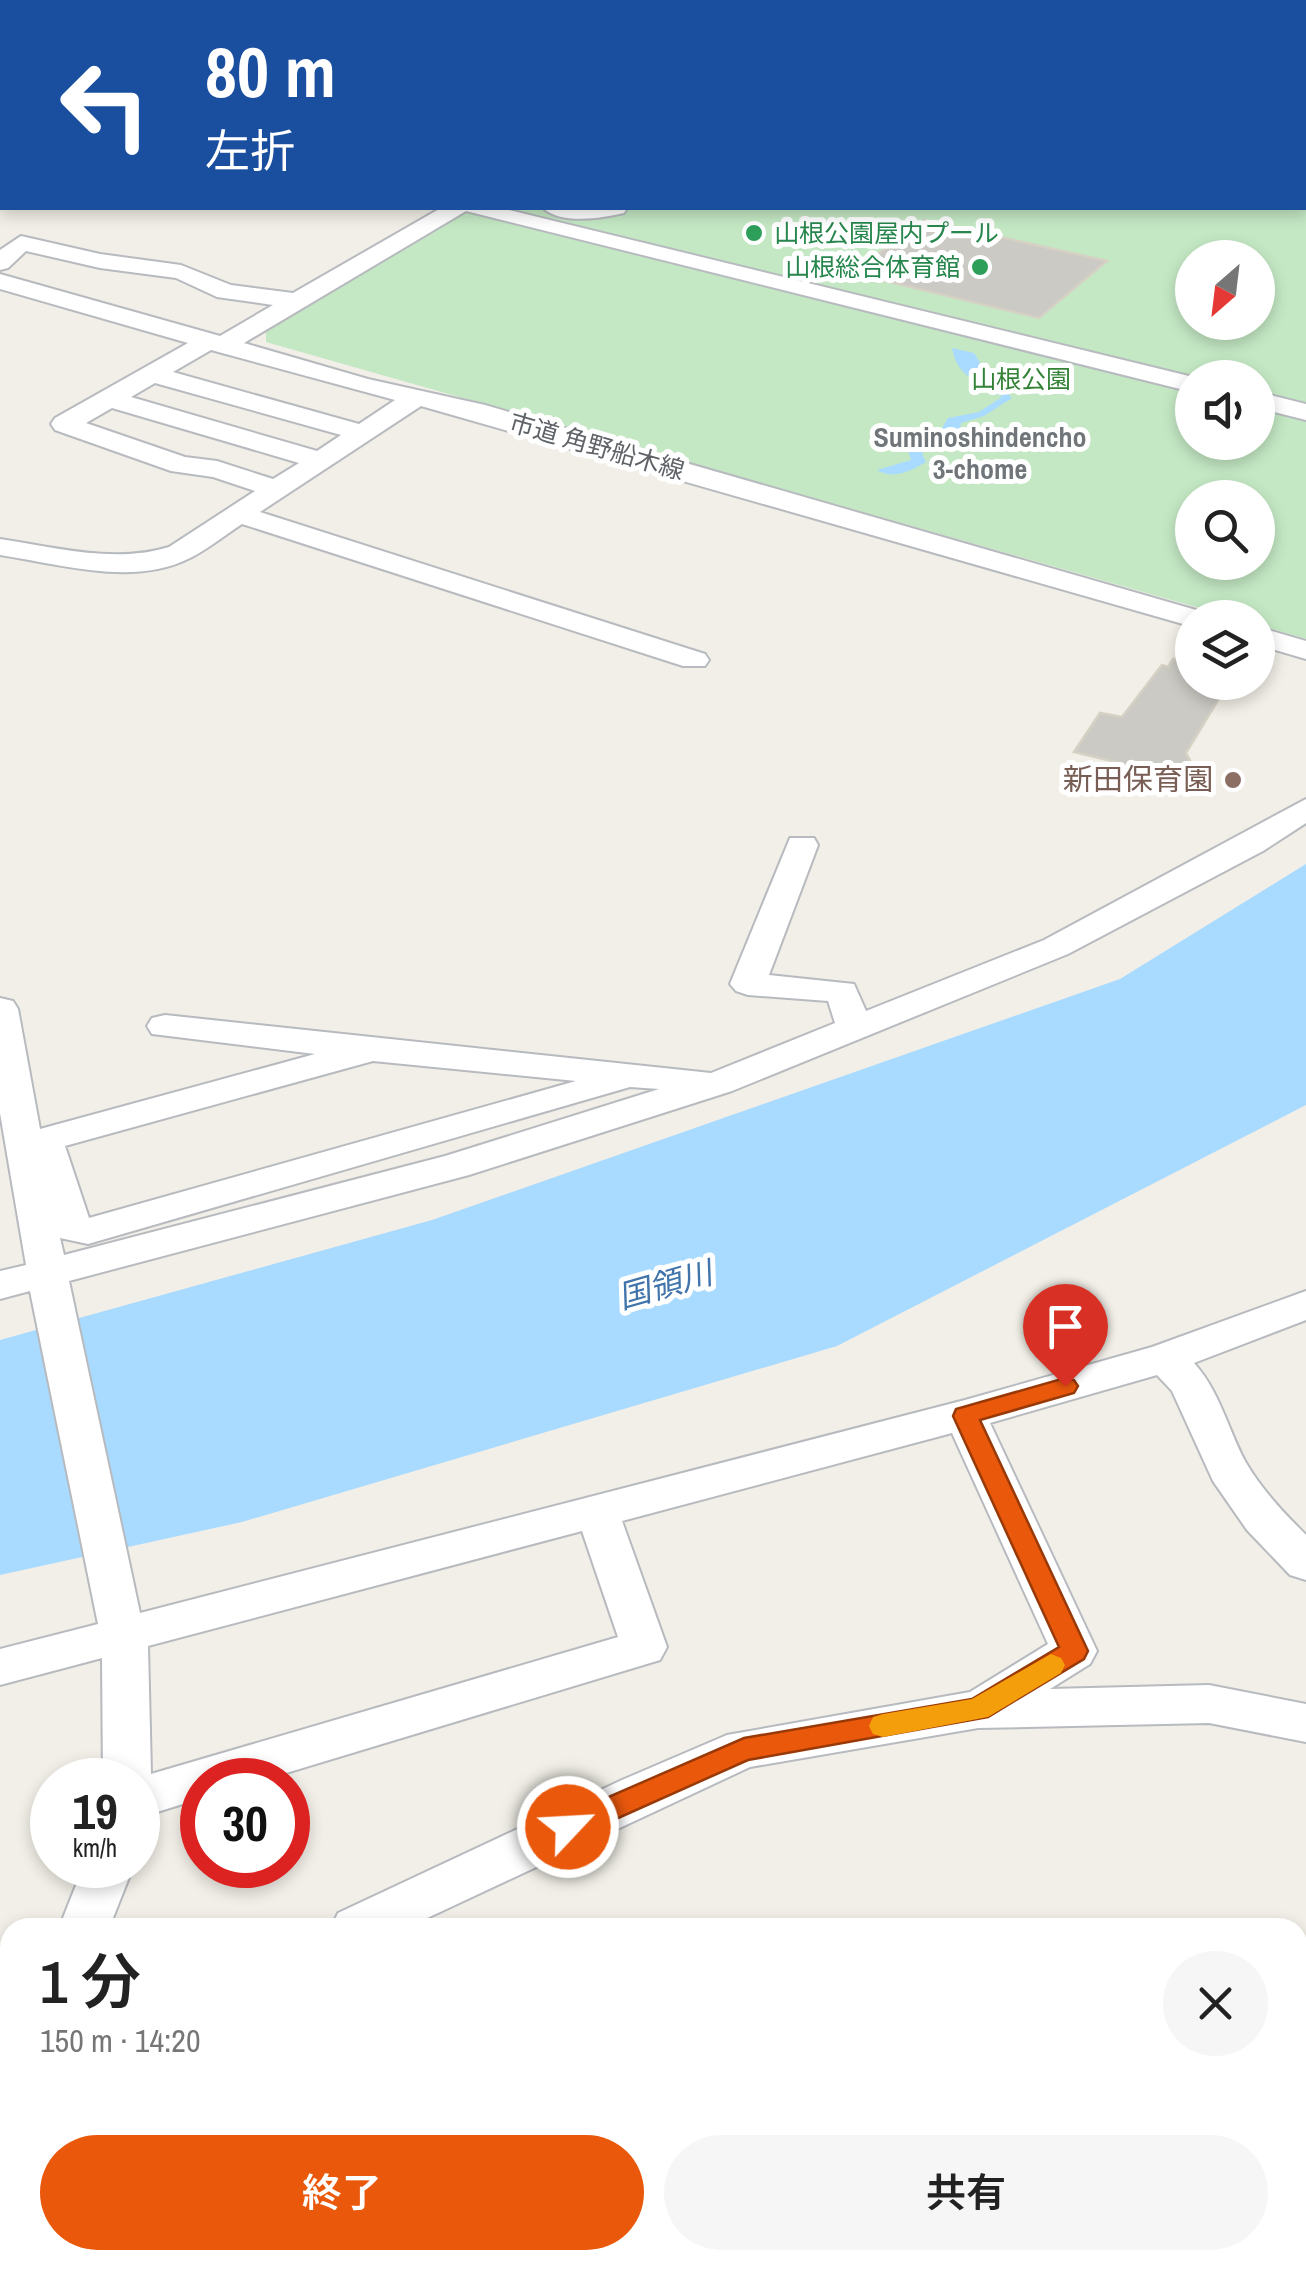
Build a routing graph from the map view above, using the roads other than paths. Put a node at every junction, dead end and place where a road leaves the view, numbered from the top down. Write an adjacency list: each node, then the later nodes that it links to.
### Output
1 (493, 210): 11 (street)
2 (576, 210): 3 (street)
3 (606, 210)
4 (457, 218): 8 (street)
5 (10, 240): 6 (street); 8 (street)
6 (0, 263)
7 (0, 281): 9 (street, 市道 角野船木線)
8 (296, 301): 9 (street)
9 (214, 344): 10 (street); 13 (street, 市道 角野船木線)
10 (152, 374): 12 (street); 16 (street)
11 (1175, 380)
12 (108, 399): 17 (street); 18 (street)
13 (414, 399): 16 (street); 21 (street, 市道 角野船木線)
14 (1275, 404): 15 (street)
15 (1306, 412)
16 (363, 433): 17 (street)
17 (319, 460): 18 (street)
18 (276, 489): 19 (street)
19 (238, 514): 20 (street); 24 (street)
20 (0, 547)
21 (1175, 613)
22 (1275, 641): 23 (street)
23 (1306, 650)
24 (694, 660)
25 (1306, 810): 29 (street)
26 (802, 844): 29 (street)
27 (0, 1009): 33 (street)
28 (164, 1026): 30 (street)
29 (855, 1029): 32 (street)
30 (372, 1050): 31 (street); 33 (street)
31 (637, 1076): 32 (street); 33 (street)
32 (718, 1083): 34 (street)
33 (24, 1150): 34 (street)
34 (49, 1283): 35 (street); 41 (street)
35 (0, 1285)
36 (1299, 1316): 37 (street)
37 (1165, 1358): 38 (street); 40 (street)
38 (965, 1416): 39 (street); 43 (street)
39 (598, 1513): 41 (street); 46 (street)
40 (1306, 1564)
41 (122, 1626): 42 (street); 45 (street)
42 (0, 1667)
43 (978, 1709): 44 (street); 49 (street)
44 (1306, 1723)
45 (126, 1758)
46 (160, 1791)
47 (100, 1888): 48 (street)
48 (88, 1918)
49 (377, 1918)

